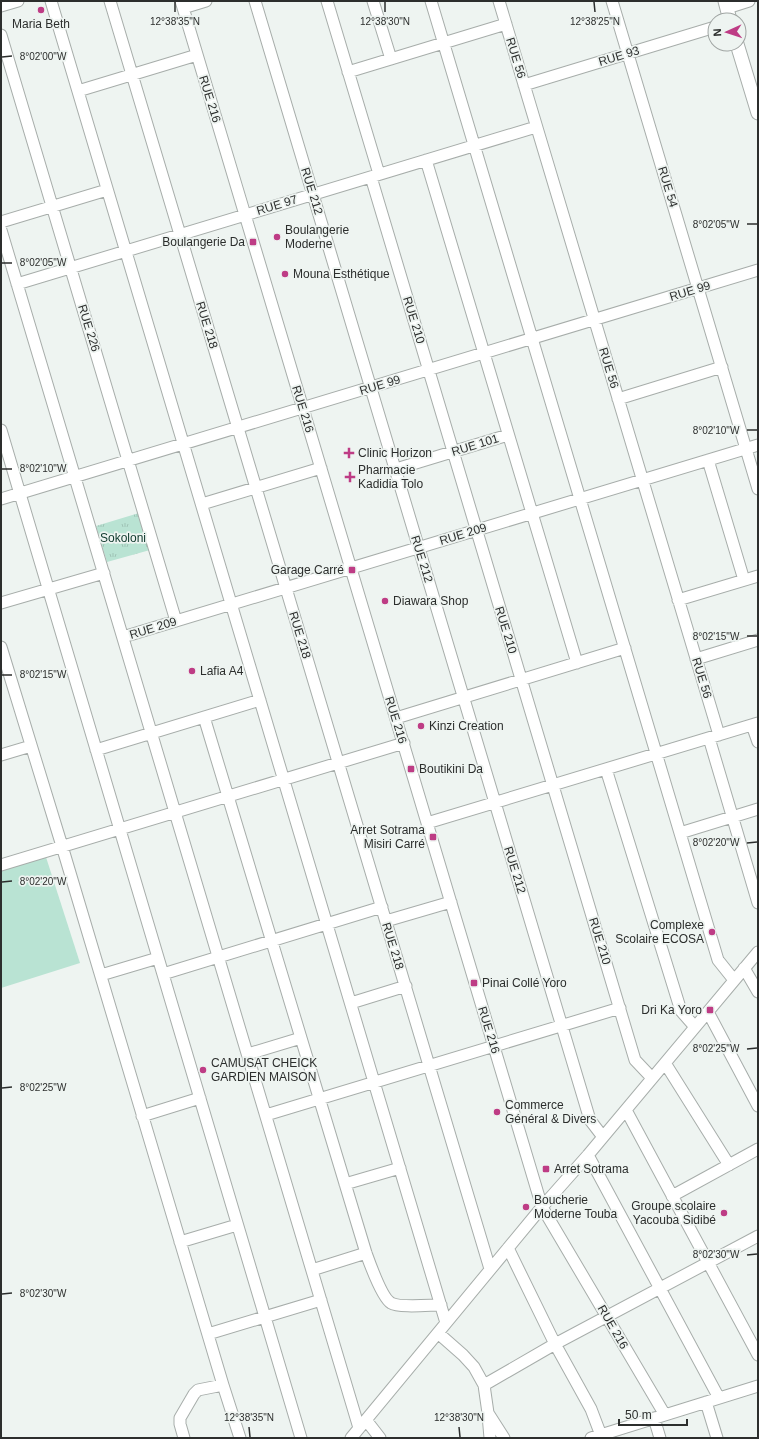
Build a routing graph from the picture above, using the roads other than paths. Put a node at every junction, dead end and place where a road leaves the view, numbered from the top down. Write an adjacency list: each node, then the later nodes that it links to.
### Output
1 (18, 1): 13 (street)
2 (51, 1): 26 (street)
3 (110, 1): 24 (street, RUE 218)
4 (206, 1): 12 (street)
5 (255, 1): 33 (street, RUE 212)
6 (327, 1): 23 (street, RUE 210)
7 (373, 1): 22 (street)
8 (431, 1): 18 (street)
9 (499, 1): 15 (street, RUE 56)
10 (612, 1): 20 (street, RUE 54)
11 (749, 1): 14 (street)
12 (182, 4): 21 (street, RUE 216)
13 (1, 6)
14 (727, 10)
15 (506, 24): 18 (street); 25 (street, RUE 56)
16 (707, 29): 20 (street, RUE 93)
17 (1, 35): 34 (street, RUE 226)
18 (443, 43): 22 (street); 29 (street)
19 (739, 52): 27 (main road)
20 (628, 54): 25 (street, RUE 93); 43 (street, RUE 54)
21 (197, 55): 24 (street); 35 (street, RUE 216)
22 (391, 59): 23 (street)
23 (348, 72): 31 (street, RUE 210)
24 (132, 75): 26 (street); 38 (street, RUE 218)
25 (524, 85): 28 (street, RUE 56)
26 (78, 91): 32 (street)
27 (758, 113)
28 (536, 127): 29 (street, RUE 97); 44 (street, RUE 56)
29 (474, 146): 30 (street, RUE 97); 45 (street)
30 (426, 160): 31 (street, RUE 97); 46 (street)
31 (375, 176): 33 (street, RUE 97); 48 (street, RUE 210)
32 (107, 190): 34 (street); 39 (street)
33 (313, 194): 35 (street, RUE 97); 49 (street, RUE 212)
34 (52, 207): 36 (street); 40 (street, RUE 226)
35 (245, 215): 38 (street, RUE 97); 51 (street, RUE 216)
36 (1, 222)
37 (1, 230): 42 (street)
38 (180, 235): 39 (street, RUE 97); 52 (street, RUE 218)
39 (126, 251): 40 (street, RUE 97); 55 (street)
40 (70, 268): 42 (street, RUE 97); 60 (street, RUE 226)
41 (758, 270): 43 (street, RUE 99)
42 (17, 284): 63 (street)
43 (698, 288): 44 (street, RUE 99); 47 (street, RUE 54)
44 (594, 320): 45 (street, RUE 99); 50 (street, RUE 56)
45 (532, 339): 46 (street, RUE 99); 69 (street)
46 (484, 353): 48 (street, RUE 99); 54 (street)
47 (722, 367): 50 (street); 57 (street, RUE 54)
48 (428, 370): 49 (street, RUE 99); 58 (street, RUE 210)
49 (371, 387): 51 (street, RUE 99); 62 (street, RUE 212)
50 (618, 399): 64 (street, RUE 56)
51 (303, 408): 52 (street, RUE 99); 61 (street, RUE 216)
52 (238, 428): 55 (street, RUE 99); 65 (street, RUE 218)
53 (1, 430): 67 (street)
54 (508, 435): 58 (street, RUE 101); 71 (street)
55 (184, 444): 60 (street, RUE 99); 70 (street)
56 (758, 445): 57 (street, RUE 209)
57 (746, 448): 59 (street, RUE 209); 66 (street, RUE 54)
58 (453, 452): 62 (street, RUE 101); 72 (street, RUE 210)
59 (708, 460): 64 (street, RUE 209); 77 (street)
60 (128, 461): 63 (street, RUE 99); 83 (street, RUE 226)
61 (321, 468): 65 (street); 74 (street, RUE 216)
62 (396, 469): 73 (street, RUE 212)
63 (75, 477): 67 (street, RUE 99); 75 (street)
64 (642, 480): 69 (street, RUE 209); 80 (street, RUE 56)
65 (256, 488): 70 (street); 78 (street, RUE 218)
66 (758, 489)
67 (20, 494): 68 (street, RUE 99); 79 (street)
68 (1, 499)
69 (580, 499): 71 (street, RUE 209); 87 (street)
70 (202, 504): 82 (street)
71 (532, 513): 72 (street, RUE 209); 89 (street)
72 (476, 530): 73 (street, RUE 209); 90 (street, RUE 210)
73 (419, 547): 74 (street, RUE 209); 92 (street, RUE 212)
74 (351, 568): 78 (street, RUE 209); 95 (street, RUE 216)
75 (104, 573): 79 (street); 84 (street)
76 (758, 576): 77 (street)
77 (744, 580): 80 (street)
78 (286, 588): 82 (street, RUE 209); 105 (street, RUE 218)
79 (49, 589): 81 (street); 102 (street)
80 (678, 600): 88 (street, RUE 56)
81 (1, 603)
82 (232, 604): 83 (street, RUE 209); 93 (street)
83 (176, 621): 84 (street, RUE 209)
84 (123, 637): 97 (street)
85 (758, 640): 88 (street)
86 (1, 648): 91 (street)
87 (625, 648): 89 (street); 103 (street)
88 (696, 659): 98 (street, RUE 56)
89 (577, 663): 90 (street)
90 (521, 680): 92 (street); 108 (street, RUE 210)
91 (6, 683): 101 (street)
92 (464, 697): 95 (street); 110 (street, RUE 212)
93 (260, 700): 94 (street); 107 (street)
94 (204, 717): 97 (street); 109 (street)
95 (396, 718): 100 (street, RUE 216)
96 (755, 724): 98 (street); 99 (street)
97 (152, 733): 102 (street); 112 (street)
98 (714, 736): 103 (street); 113 (street, RUE 56)
99 (758, 742)
100 (404, 743): 105 (street); 114 (street, RUE 216)
101 (31, 746): 104 (street); 117 (street)
102 (96, 750): 115 (street)
103 (656, 754): 106 (street); 116 (street)
104 (1, 755)
105 (339, 763): 107 (street); 121 (street, RUE 218)
106 (606, 769): 108 (street); 138 (street)
107 (284, 779): 109 (street); 123 (street)
108 (553, 785): 110 (street); 135 (street, RUE 210)
109 (228, 796): 112 (street); 124 (street)
110 (495, 803): 114 (street); 137 (street, RUE 212)
111 (758, 809): 113 (street)
112 (175, 812): 115 (street); 126 (street)
113 (733, 817): 116 (street); 120 (street, RUE 56)
114 (427, 823): 119 (street, RUE 216)
115 (120, 829): 117 (street); 127 (street)
116 (680, 833): 131 (street)
117 (62, 846): 118 (street); 129 (street)
118 (1, 865)
119 (451, 902): 122 (street); 140 (street, RUE 216)
120 (758, 903)
121 (382, 907): 122 (street, RUE 218); 123 (street)
122 (386, 921): 132 (street, RUE 218)
123 (327, 924): 124 (street); 134 (street)
124 (272, 941): 126 (street); 139 (street)
125 (758, 952): 128 (street)
126 (219, 957): 130 (street); 141 (street)
127 (158, 958): 129 (street); 130 (street)
128 (744, 968): 131 (street); 133 (street)
129 (101, 974): 151 (street)
130 (163, 974): 146 (street)
131 (734, 980): 136 (street)
132 (406, 986): 134 (street); 143 (street, RUE 218)
133 (758, 992)
134 (351, 1003): 145 (street)
135 (620, 1008): 137 (street); 144 (street, RUE 210)
136 (708, 1012): 138 (street); 148 (street)
137 (562, 1025): 140 (street); 152 (street, RUE 212)
138 (695, 1027): 142 (street)
139 (301, 1038): 141 (street); 147 (street)
140 (494, 1046): 143 (street); 159 (street, RUE 216)
141 (248, 1054): 150 (street)
142 (665, 1063): 144 (street); 155 (street)
143 (429, 1065): 145 (street); 166 (street, RUE 218)
144 (652, 1078): 149 (street)
145 (375, 1082): 147 (street); 156 (street)
146 (200, 1098): 151 (street); 160 (street)
147 (319, 1099): 150 (street); 157 (street)
148 (758, 1106)
149 (626, 1110): 152 (street); 158 (street)
150 (266, 1115): 167 (street)
151 (142, 1116): 162 (street)
152 (603, 1137): 154 (street)
153 (758, 1149): 155 (street)
154 (588, 1155): 159 (street); 168 (street)
155 (729, 1165): 158 (street)
156 (400, 1168): 157 (street); 170 (street)
157 (345, 1184): 164 (street)
158 (672, 1196): 165 (street)
159 (542, 1206): 163 (street); 172 (street, RUE 216)
160 (237, 1225): 162 (street); 171 (street)
161 (758, 1236): 165 (street)
162 (180, 1242): 175 (street)
163 (508, 1248): 166 (street); 176 (street)
164 (366, 1253): 167 (street); 170 (street)
165 (708, 1263): 168 (street); 177 (street)
166 (490, 1269): 173 (street)
167 (312, 1270): 169 (street)
168 (660, 1288): 172 (street); 181 (street)
169 (321, 1300): 171 (street); 186 (street)
170 (440, 1305): 173 (street)
171 (265, 1317): 175 (street); 190 (street)
172 (607, 1317): 176 (street); 184 (street, RUE 216)
173 (446, 1323): 174 (street)
174 (438, 1333): 179 (street); 186 (street)
175 (208, 1334): 178 (street)
176 (556, 1344): 179 (street); 187 (street)
177 (758, 1355)
178 (223, 1385): 188 (street); 189 (street)
179 (484, 1385): 183 (street)
180 (758, 1386): 181 (street)
181 (719, 1398): 182 (street)
182 (706, 1402): 184 (street); 196 (street)
183 (488, 1413): 193 (street); 194 (street)
184 (665, 1415): 185 (street)
185 (654, 1418): 187 (street); 195 (street)
186 (363, 1424): 191 (street); 192 (street)
187 (598, 1437)
188 (184, 1438)
189 (240, 1438)
190 (301, 1438)
191 (351, 1438)
192 (380, 1438)
193 (490, 1438)
194 (504, 1438)
195 (660, 1438)
196 (717, 1438)

